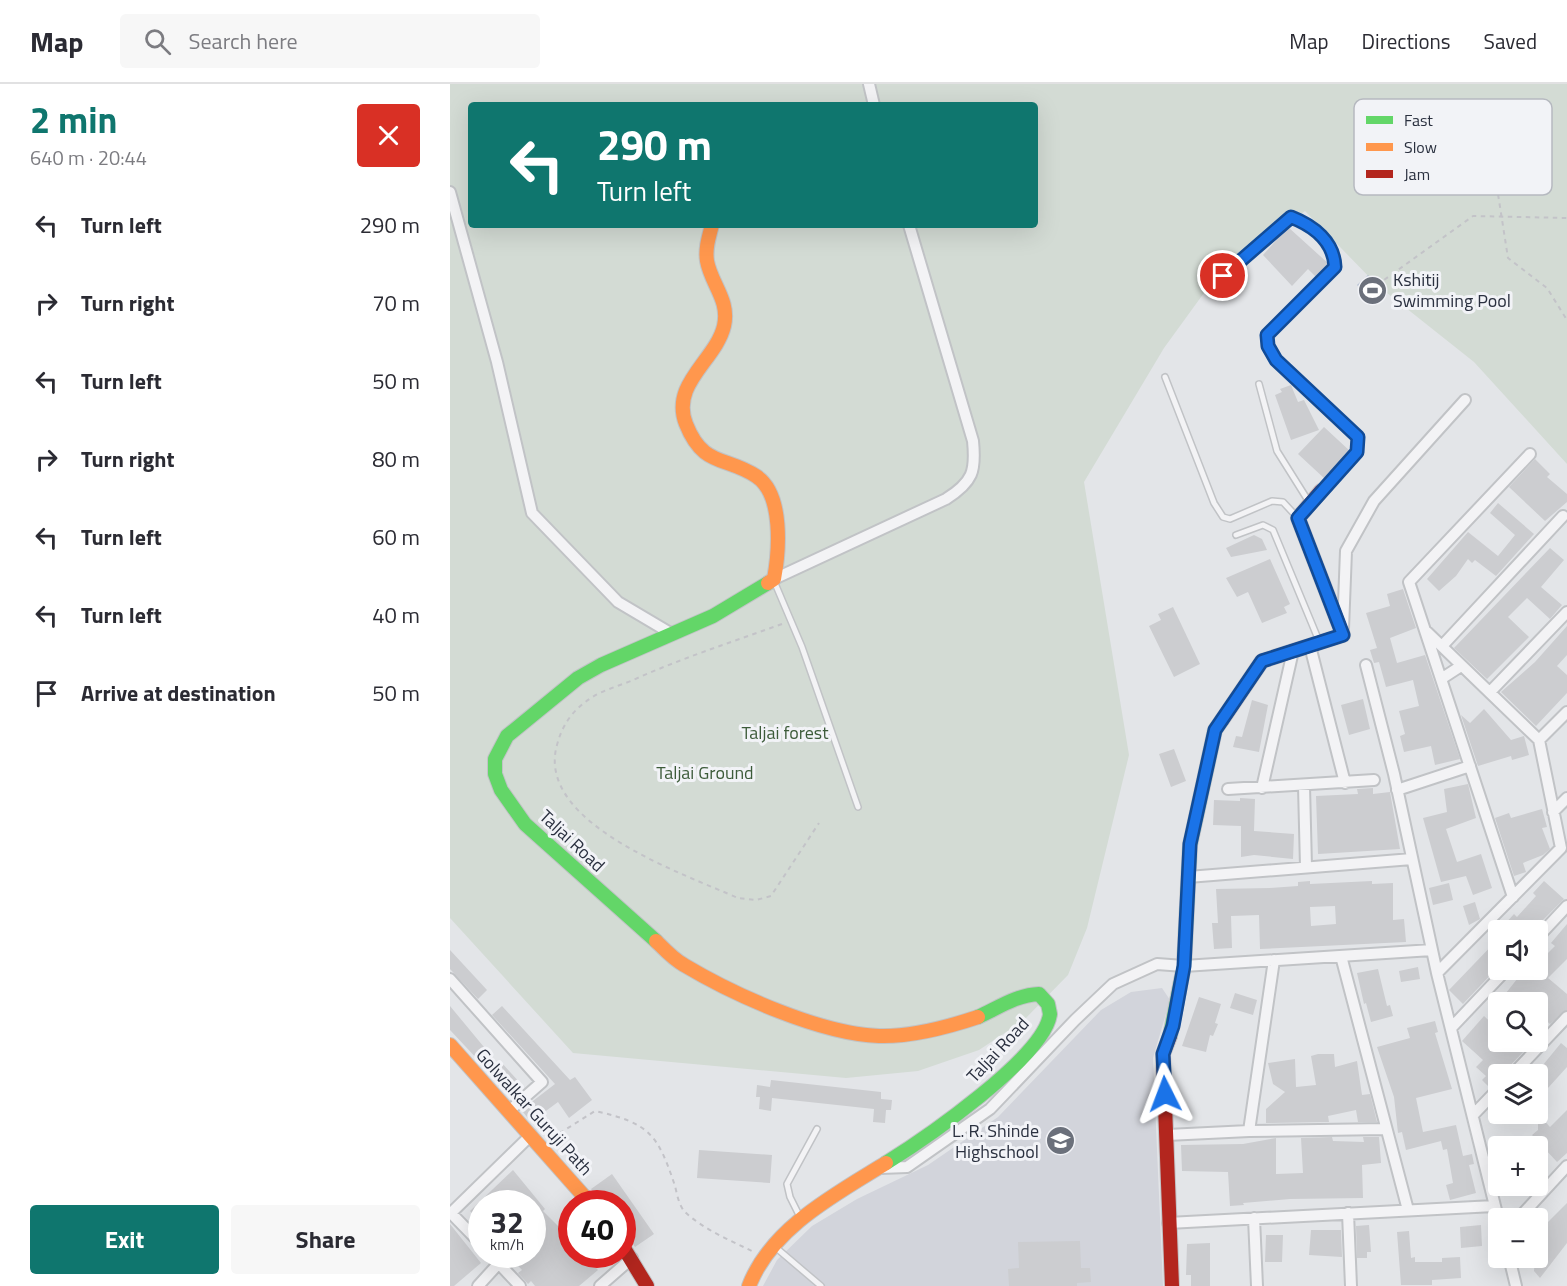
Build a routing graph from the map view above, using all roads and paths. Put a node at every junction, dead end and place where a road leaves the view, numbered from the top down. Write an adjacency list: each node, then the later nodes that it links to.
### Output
1 (869, 84): 2 (street)
2 (873, 102)
3 (450, 192): 25 (street)
4 (1498, 195): 5 (path)
5 (1501, 215): 6 (path); 10 (path); 11 (path)
6 (1567, 218)
7 (711, 228): 21 (street)
8 (910, 228): 21 (street)
9 (1223, 276): 16 (lane)
10 (1377, 285)
11 (1567, 320)
12 (1165, 378): 19 (lane)
13 (1259, 384): 17 (lane)
14 (1465, 400): 26 (street)
15 (1530, 454): 24 (street)
16 (1321, 491): 17 (street)
17 (1310, 503): 19 (street)
18 (1563, 516): 28 (street)
19 (1298, 518): 26 (street)
20 (1236, 535): 27 (lane)
21 (774, 579): 23 (lane); 25 (street, Taljai Road)
22 (1567, 612): 33 (street)
23 (790, 621): 44 (lane); 46 (path)
24 (1425, 630): 28 (street); 32 (street)
25 (672, 634): 74 (street, Taljai Road)
26 (1343, 635): 27 (street)
27 (1315, 644): 29 (street); 38 (street)
28 (1442, 646): 31 (street)
29 (1293, 651): 40 (street); 49 (street)
30 (1366, 665): 42 (street)
31 (1461, 666): 32 (street); 33 (street)
32 (1441, 679): 36 (street)
33 (1490, 692): 35 (street)
34 (1567, 712): 35 (street)
35 (1539, 740): 45 (street)
36 (1470, 766): 42 (street); 50 (street)
37 (1374, 780): 38 (street)
38 (1346, 783): 39 (street)
39 (1304, 786): 40 (street); 48 (street)
40 (1262, 788): 41 (street)
41 (1228, 789)
42 (1397, 790): 47 (street)
43 (1567, 798): 45 (street)
44 (858, 807)
45 (1553, 812): 50 (street)
46 (819, 823)
47 (1412, 859): 48 (street); 53 (street)
48 (1306, 867): 49 (street)
49 (1188, 877): 56 (street)
50 (1513, 897): 57 (street)
51 (1567, 906): 52 (street)
52 (1548, 926)
53 (1432, 950): 54 (street); 57 (street)
54 (1341, 956): 55 (street); 68 (street)
55 (1274, 960): 56 (street); 69 (street)
56 (1184, 966): 71 (street); 74 (street)
57 (1437, 974): 61 (street)
58 (450, 979): 65 (street)
59 (1497, 980): 61 (street)
60 (1567, 1017): 63 (street)
61 (1452, 1027): 66 (street)
62 (450, 1045): 65 (street, Golwalkar Guruji Path)
63 (1522, 1064)
64 (1488, 1099): 66 (street)
65 (509, 1111): 70 (street, Golwalkar Guruji Path)
66 (1474, 1114): 76 (street)
67 (817, 1129): 82 (lane)
68 (1386, 1129): 69 (street); 78 (street)
69 (1249, 1131): 71 (street)
70 (531, 1135): 72 (street, Golwalkar Guruji Path); 79 (street)
71 (1167, 1135): 83 (street)
72 (541, 1146): 75 (street, Golwalkar Guruji Path); 86 (path)
73 (1567, 1166): 77 (street)
74 (877, 1168): 82 (street)
75 (579, 1190)
76 (1494, 1206): 78 (street)
77 (1528, 1208)
78 (1408, 1210): 80 (street)
79 (450, 1213): 84 (street)
80 (1348, 1213): 81 (street); 100 (street)
81 (1254, 1218): 83 (street); 99 (street)
82 (802, 1221): 85 (street)
83 (1168, 1223): 98 (street)
84 (468, 1231)
85 (774, 1246): 86 (street); 97 (lane)
86 (765, 1257): 96 (street)
87 (636, 1265): 95 (street)
88 (494, 1268): 92 (street)
89 (504, 1268): 93 (street)
90 (621, 1268): 94 (street)
91 (1512, 1268): 101 (street)
92 (478, 1286)
93 (520, 1286)
94 (600, 1286)
95 (647, 1286)
96 (750, 1286)
97 (820, 1286)
98 (1172, 1286)
99 (1257, 1286)
100 (1351, 1286)
101 (1516, 1286)

